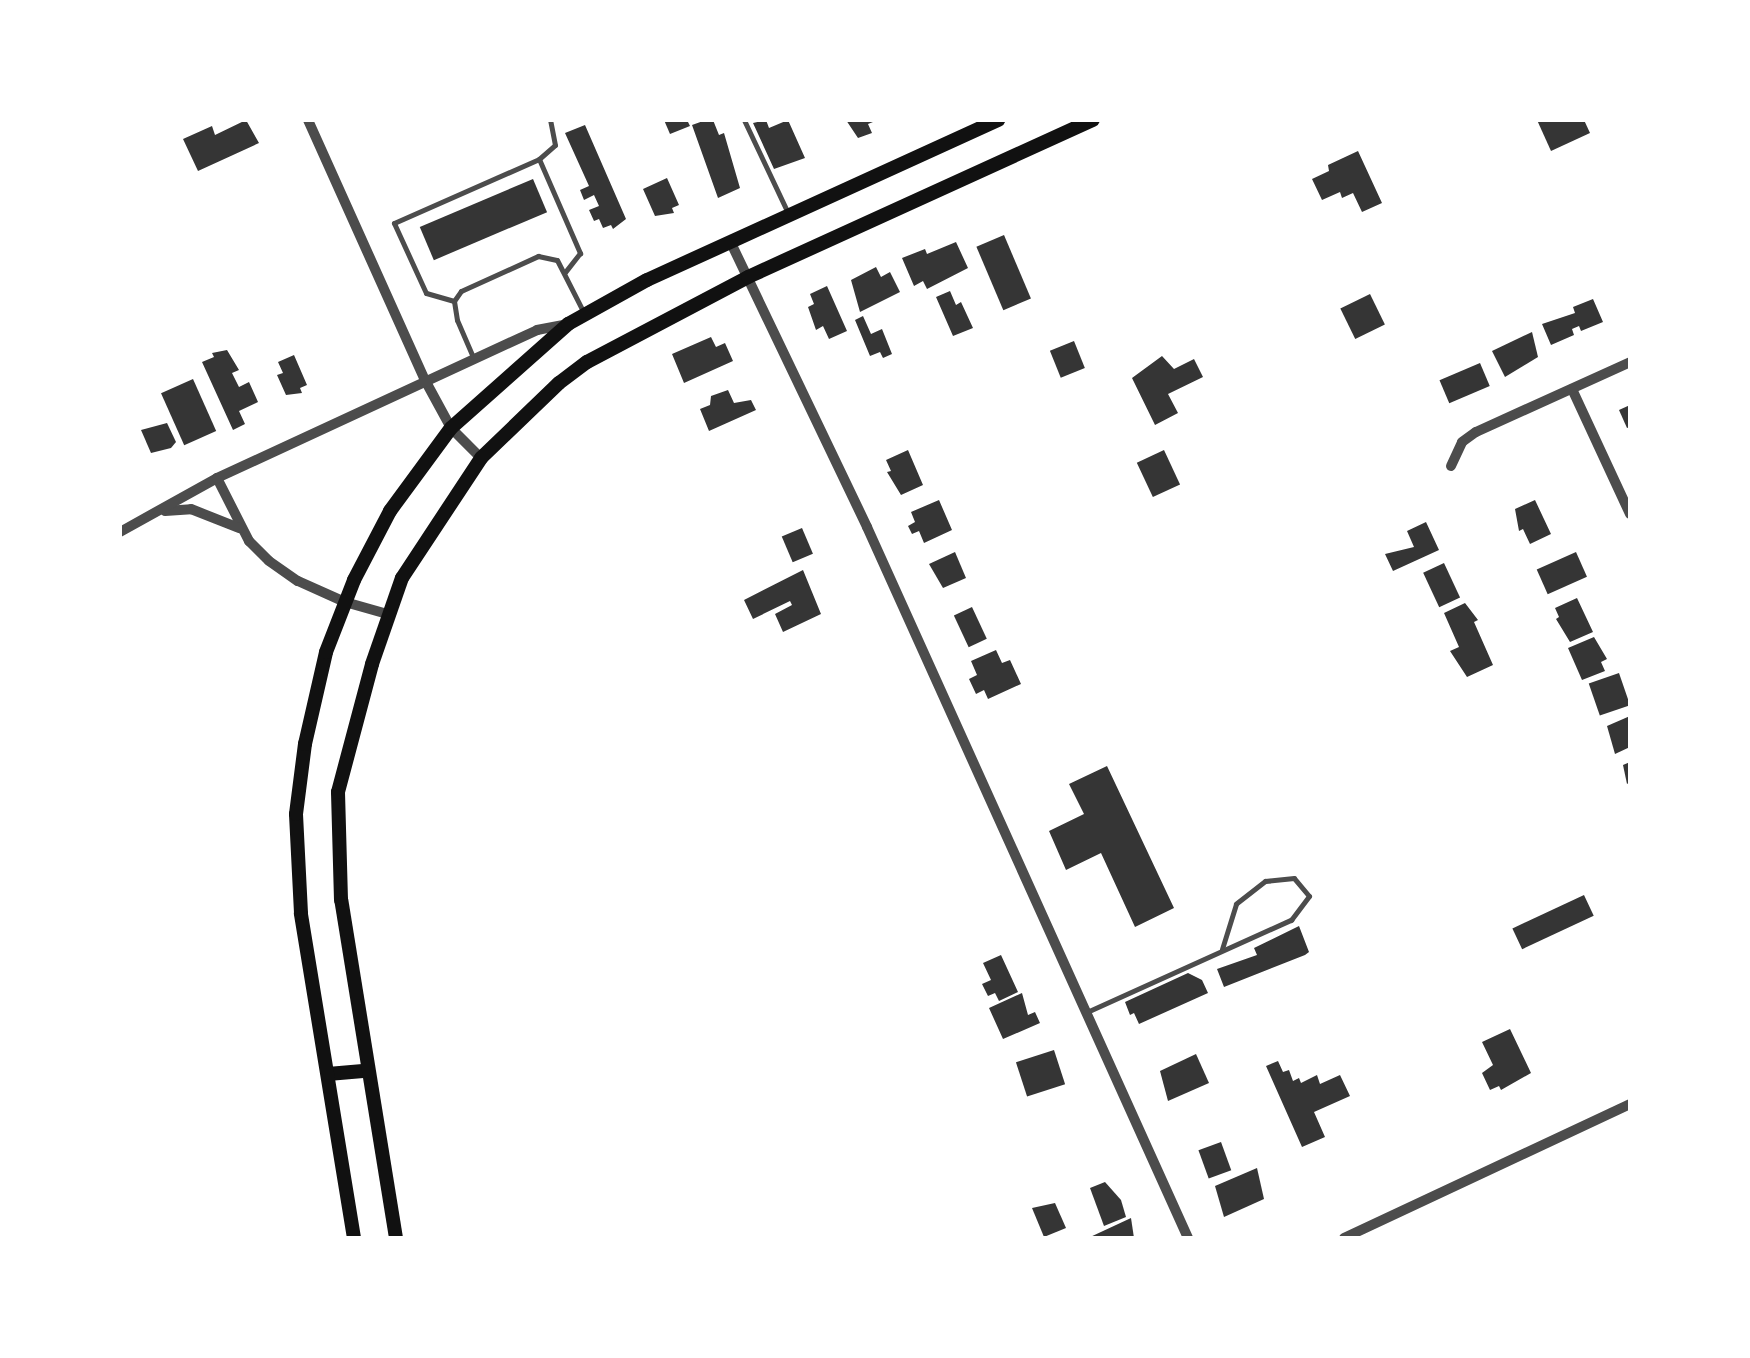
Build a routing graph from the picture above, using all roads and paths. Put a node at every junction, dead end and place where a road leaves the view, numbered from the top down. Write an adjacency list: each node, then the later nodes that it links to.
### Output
1 (308, 120): 16 (street)
2 (550, 120): 6 (lane)
3 (744, 120): 7 (lane)
4 (998, 120): 7 (main road)
5 (1093, 120): 10 (main road)
6 (539, 159): 9 (lane); 11 (lane)
7 (789, 216): 8 (main road)
8 (731, 243): 10 (street); 12 (main road)
9 (565, 272): 11 (lane); 12 (lane)
10 (748, 277): 19 (main road); 29 (street)
11 (454, 301): 14 (lane)
12 (584, 314): 13 (main road)
13 (568, 324): 14 (street); 18 (main road)
14 (474, 360): 16 (street)
15 (1630, 362): 17 (street)
16 (426, 382): 18 (street); 21 (street)
17 (1572, 389): 20 (street); 23 (street)
18 (451, 428): 19 (street); 26 (main road)
19 (481, 458): 27 (main road)
20 (1451, 466)
21 (217, 478): 22 (street); 24 (street)
22 (154, 513): 24 (street); 25 (street)
23 (1630, 514)
24 (241, 528): 26 (street)
25 (120, 532)
26 (345, 602): 27 (street); 31 (main road)
27 (387, 614): 30 (main road)
28 (1222, 950): 28 (lane); 29 (lane)
29 (1089, 1010): 35 (street)
30 (366, 1070): 31 (main road); 34 (main road)
31 (328, 1074): 33 (main road)
32 (1630, 1104): 36 (street)
33 (354, 1238)
34 (396, 1238)
35 (1188, 1238)
36 (1344, 1238)

